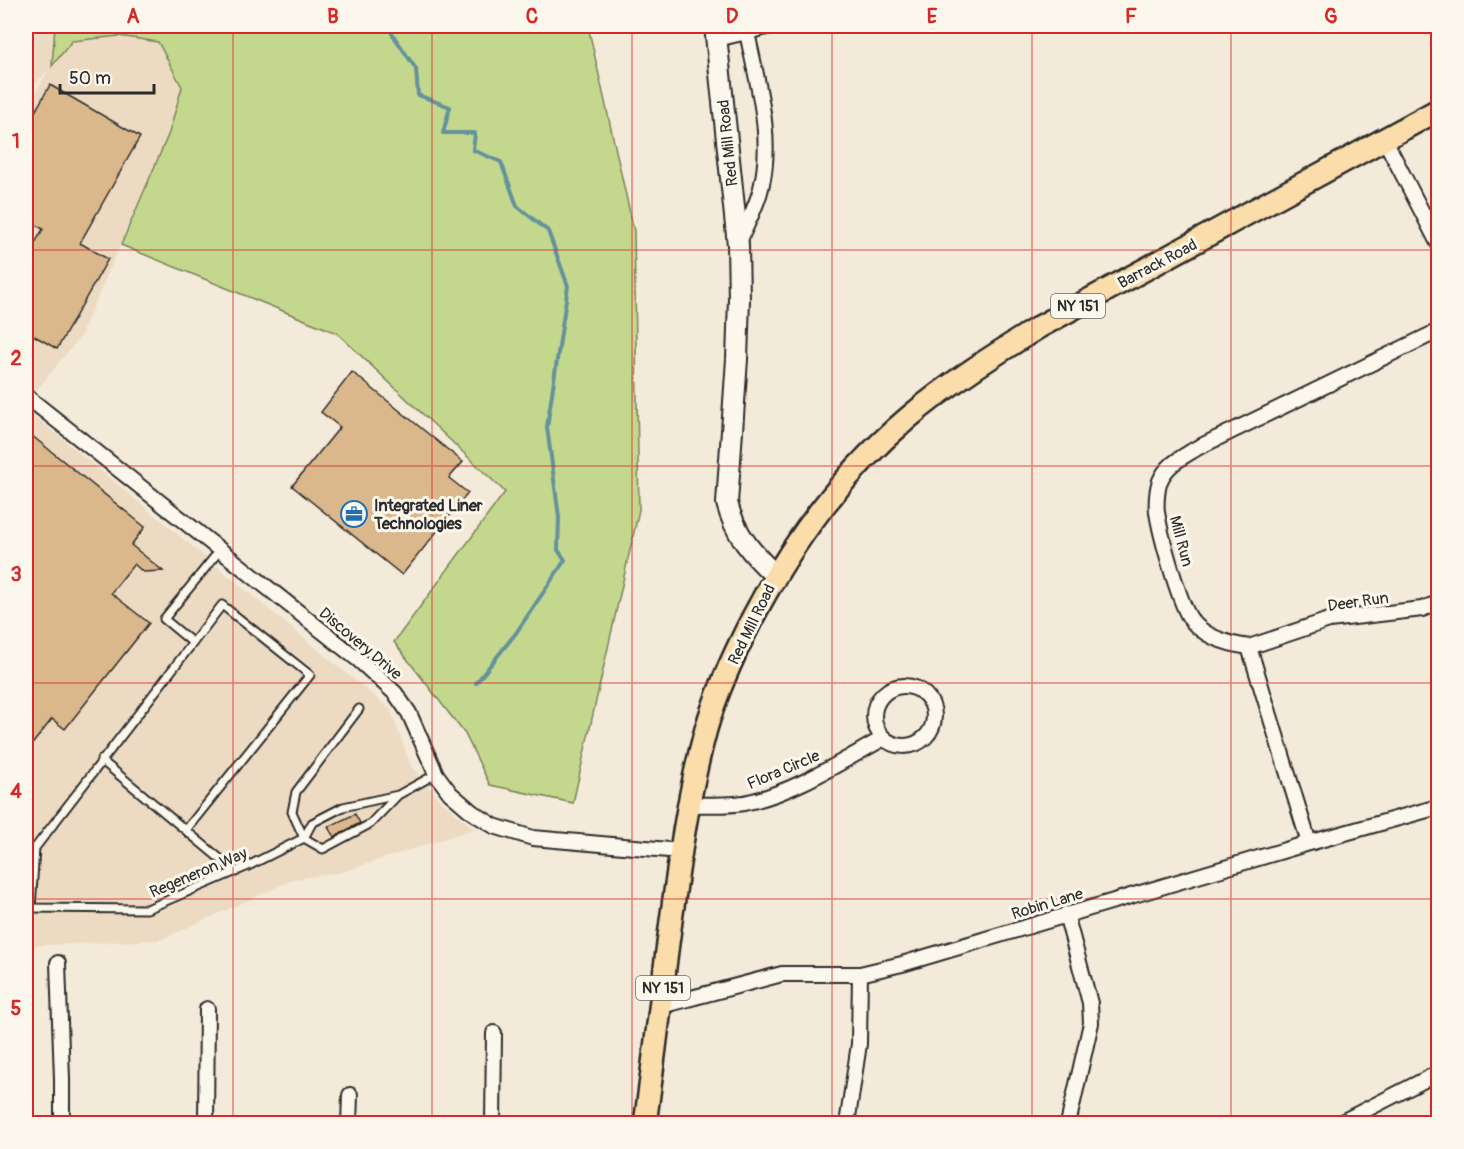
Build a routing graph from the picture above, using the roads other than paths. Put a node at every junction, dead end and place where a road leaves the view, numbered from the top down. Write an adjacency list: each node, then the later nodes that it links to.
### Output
1 (771, 26): 3 (street)
2 (716, 32): 3 (street); 7 (street, Red Mill Road)
3 (747, 32): 7 (street)
4 (1438, 110): 5 (main road, Barrack Road / NY 151)
5 (1385, 140): 6 (street); 11 (main road, Barrack Road / NY 151)
6 (1438, 243)
7 (738, 245): 11 (street, Red Mill Road)
8 (1438, 331): 14 (street, Mill Run)
9 (26, 396): 10 (street, Discovery Drive)
10 (220, 550): 13 (lane); 18 (street, Discovery Drive)
11 (775, 575): 20 (main road, Red Mill Road / NY 151)
12 (1438, 603): 14 (street, Deer Run)
13 (193, 643): 17 (lane); 22 (lane)
14 (1249, 647): 24 (street)
15 (359, 709): 23 (lane)
16 (884, 738): 16 (street); 20 (street, Flora Circle)
17 (101, 760): 22 (lane); 27 (lane)
18 (436, 774): 19 (lane, Regeneron Way); 25 (street, Discovery Drive)
19 (398, 795): 23 (lane, Regeneron Way); 23 (lane, Regeneron Way)
20 (688, 805): 25 (main road, Red Mill Road / NY 151)
21 (1438, 807): 24 (street, Robin Lane)
22 (186, 830): 26 (lane)
23 (304, 838): 26 (lane, Regeneron Way)
24 (1309, 843): 28 (street, Robin Lane)
25 (680, 851): 31 (main road, Red Mill Road / NY 151)
26 (236, 872): 27 (lane, Regeneron Way)
27 (28, 908)
28 (1066, 914): 30 (street, Robin Lane); 42 (street)
29 (58, 963): 36 (street)
30 (860, 974): 31 (street, Robin Lane); 41 (street)
31 (661, 1006): 40 (main road, Red Mill Road / NY 151)
32 (207, 1009): 37 (street)
33 (494, 1033): 39 (street)
34 (1438, 1073): 43 (street)
35 (350, 1095): 38 (street)
36 (62, 1124)
37 (206, 1124)
38 (350, 1124)
39 (493, 1124)
40 (645, 1124)
41 (847, 1124)
42 (1068, 1124)
43 (1338, 1124)

